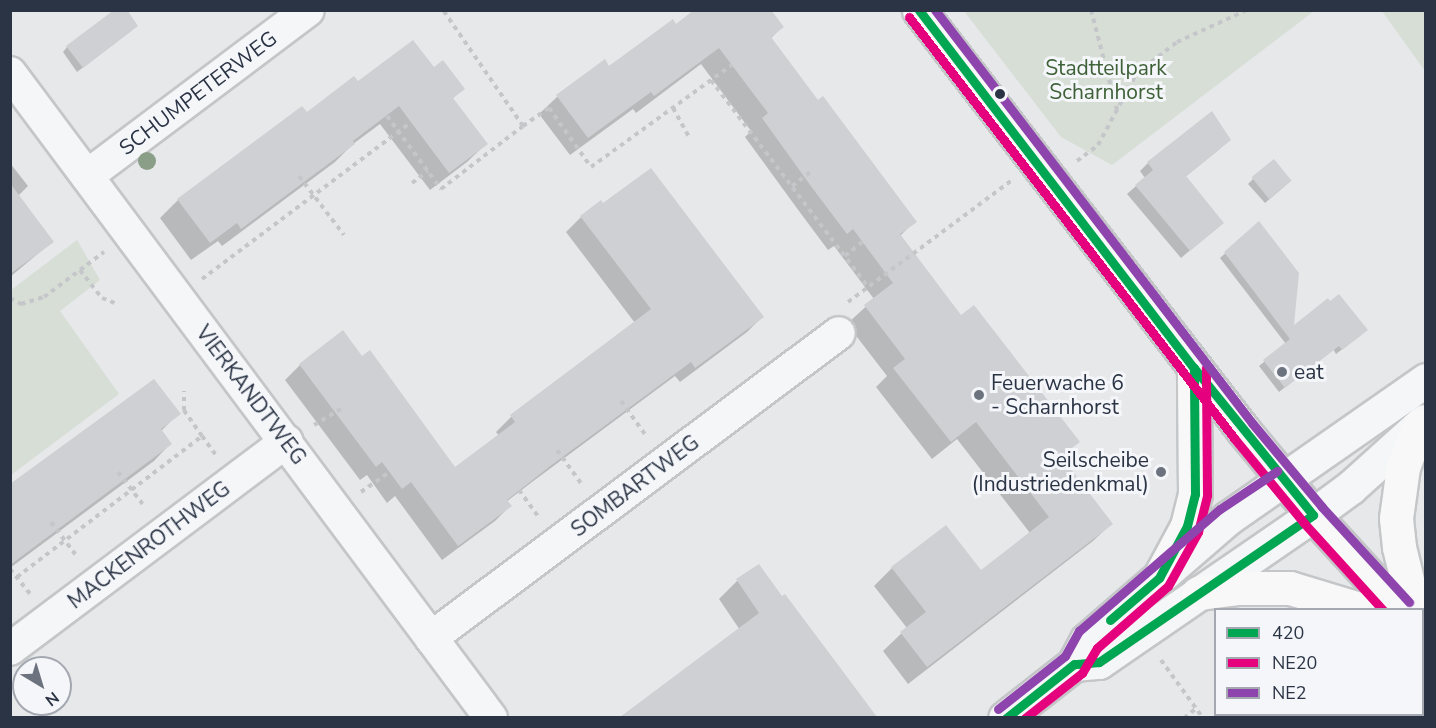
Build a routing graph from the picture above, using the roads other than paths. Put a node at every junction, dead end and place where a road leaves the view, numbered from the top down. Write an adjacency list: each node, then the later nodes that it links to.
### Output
1 (308, 10): 4 (street, SCHUMPETERWEG)
2 (919, 10): 6 (main road)
3 (10, 73): 4 (street, VIERKANDTWEG)
4 (87, 176): 9 (street, VIERKANDTWEG)
5 (841, 320): 17 (street, SOMBARTWEG)
6 (1194, 368): 10 (main road); 12 (main road)
7 (1425, 380): 10 (street)
8 (1422, 423): 11 (street); 16 (main road)
9 (287, 441): 17 (street, VIERKANDTWEG); 18 (street, MACKENROTHWEG)
10 (1284, 481): 11 (main road); 12 (street)
11 (1312, 515): 13 (street); 15 (main road)
12 (1159, 578): 19 (street)
13 (1198, 593): 14 (main road); 19 (street)
14 (1360, 608)
15 (1399, 608)
16 (1410, 608)
17 (430, 638): 20 (street, VIERKANDTWEG)
18 (10, 649)
19 (1074, 664): 21 (street)
20 (490, 717)
21 (1005, 717)

